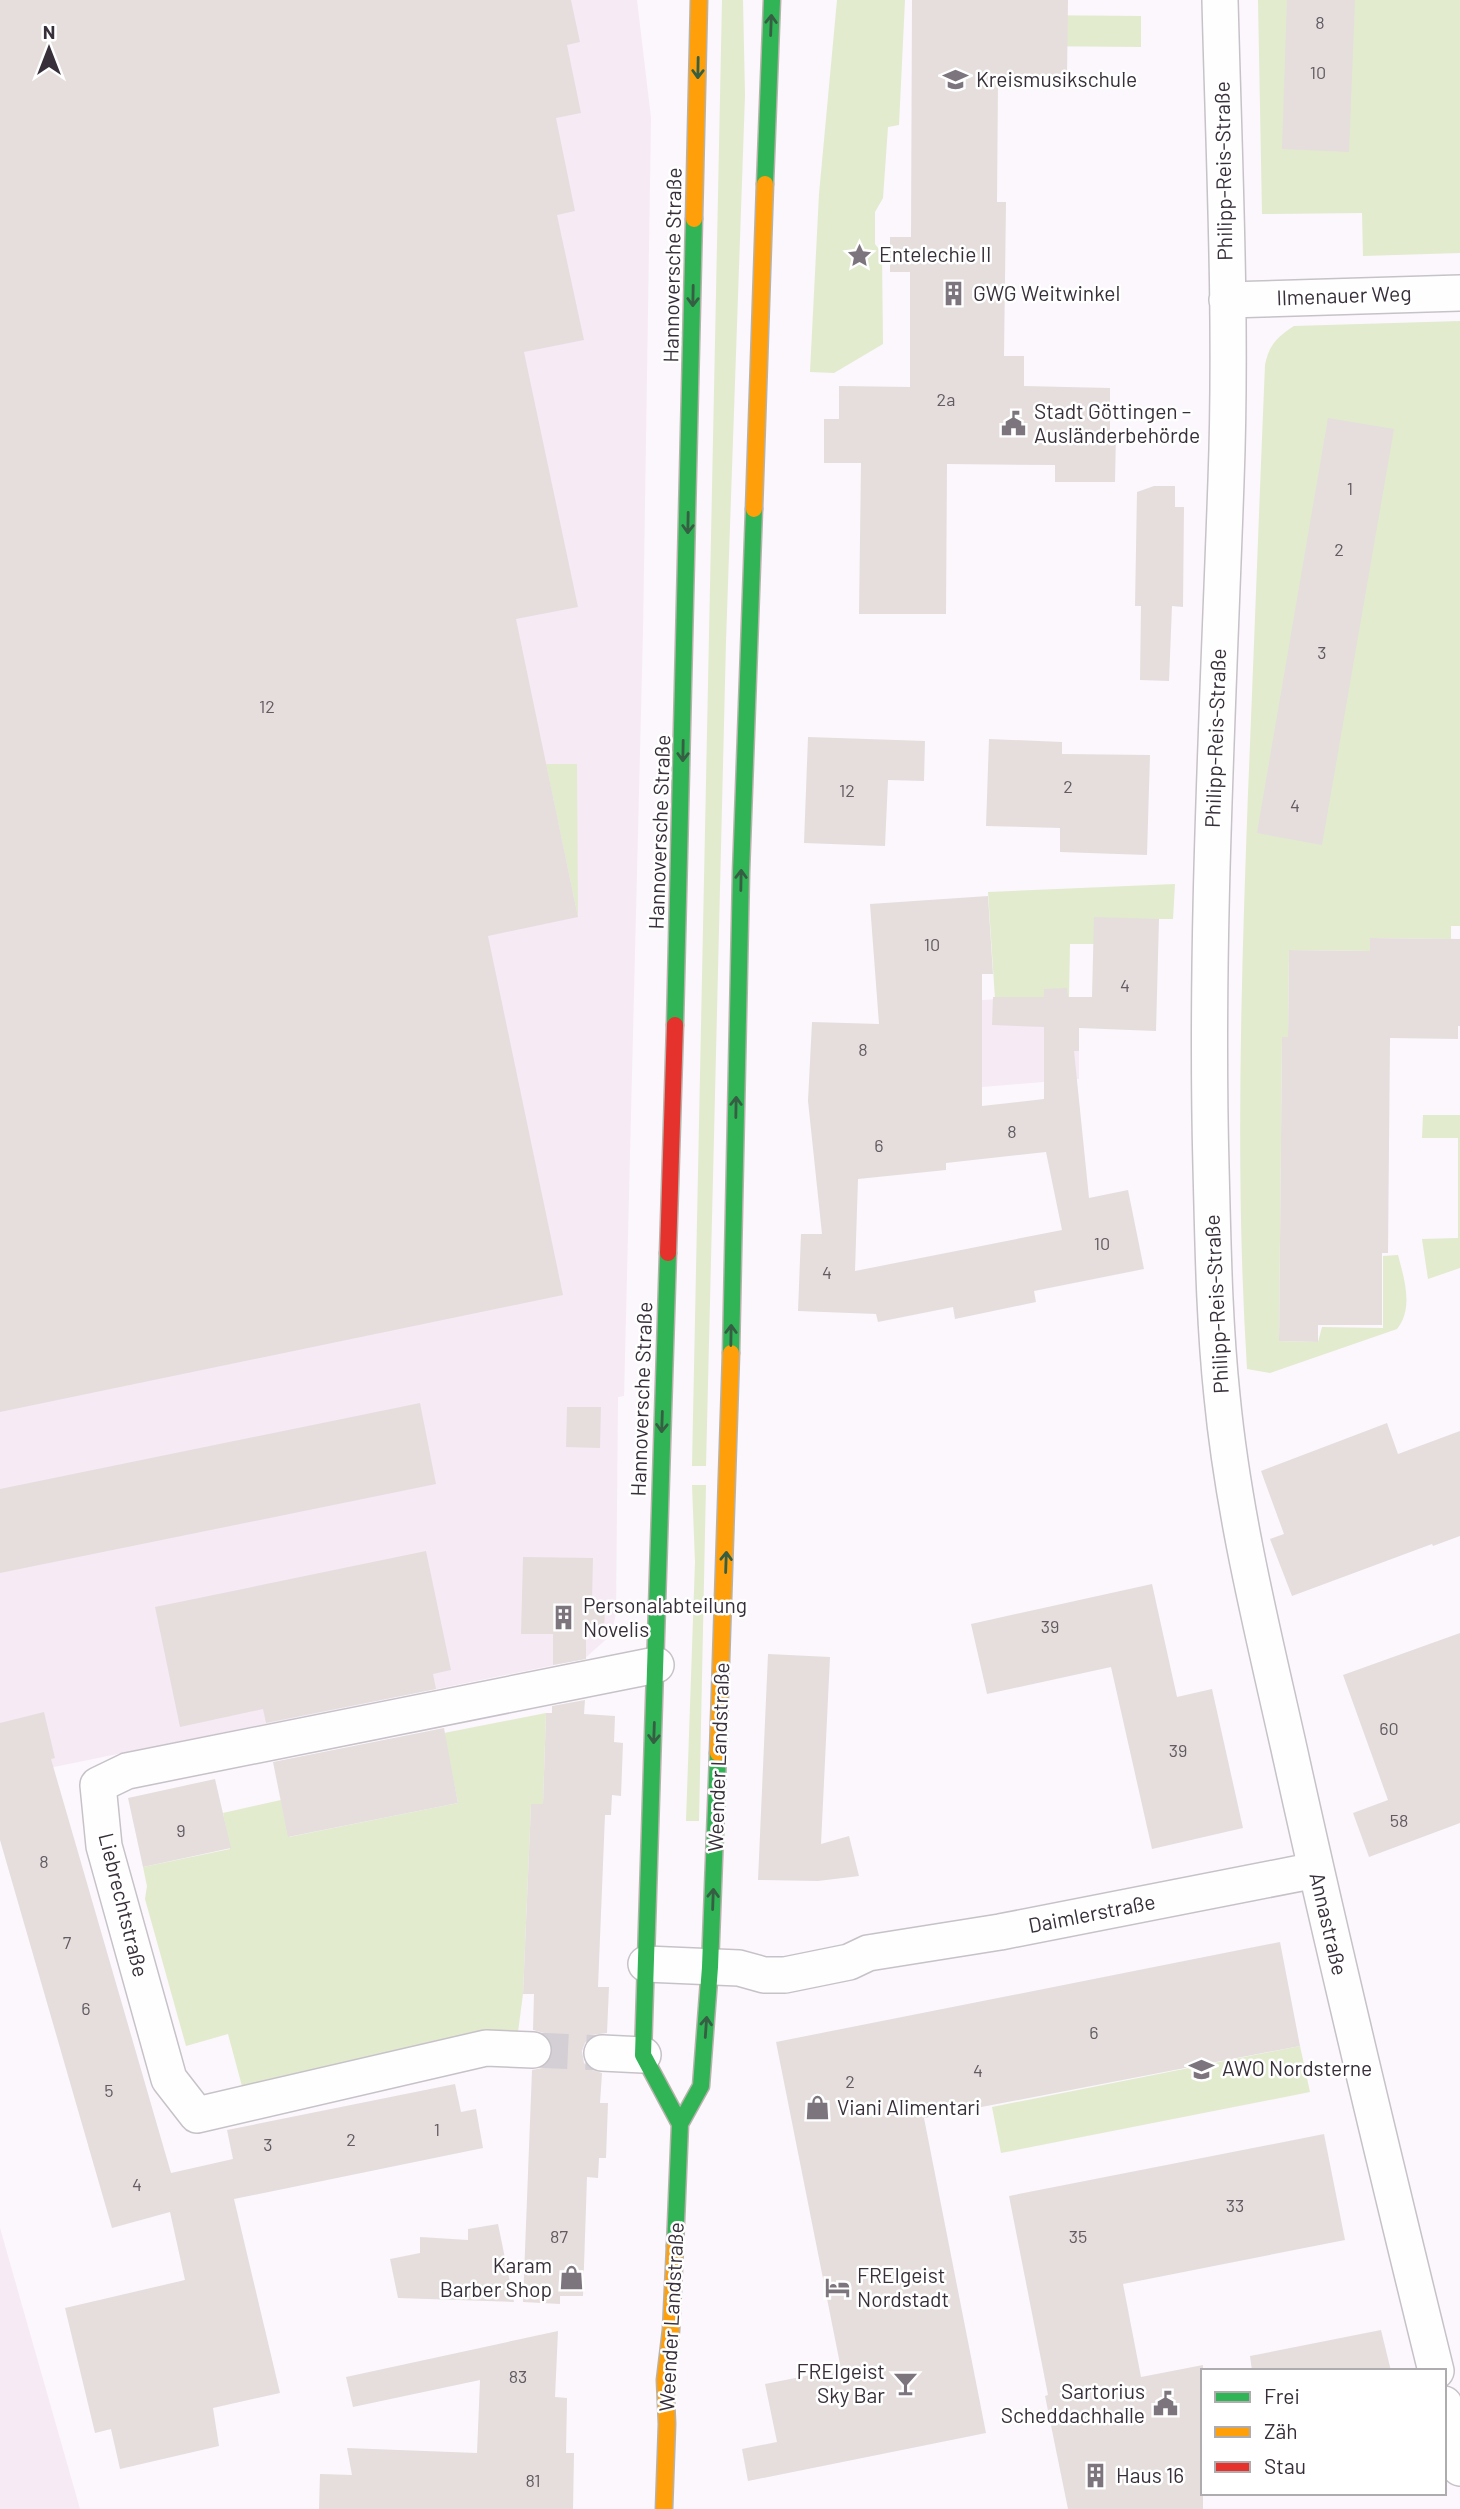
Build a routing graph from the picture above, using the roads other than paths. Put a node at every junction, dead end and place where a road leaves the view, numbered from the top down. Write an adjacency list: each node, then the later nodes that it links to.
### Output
1 (699, 0): 7 (main road, Hannoversche Straße, one-way to 7)
2 (772, 0): 10 (main road, Weender Landstraße, one-way to 2)
3 (1220, 0): 5 (street, Philipp-Reis-Straße)
4 (1460, 293): 5 (street, Ilmenauer Weg)
5 (1227, 300): 6 (street, Philipp-Reis-Straße)
6 (1232, 1474): 8 (street, Annastraße)
7 (656, 1665): 9 (main road, one-way to 9); 11 (street, Liebrechtstraße)
8 (1316, 1870): 10 (street, Daimlerstraße); 15 (street, Annastraße)
9 (646, 1964): 10 (street); 13 (main road)
10 (724, 1968): 14 (main road, Weender Landstraße, one-way to 10)
11 (533, 2050)
12 (603, 2053): 13 (street)
13 (643, 2054): 14 (main road)
14 (680, 2124): 18 (main road, Weender Landstraße)
15 (1436, 2369)
16 (1446, 2412): 17 (street)
17 (1460, 2469)
18 (663, 2509)

